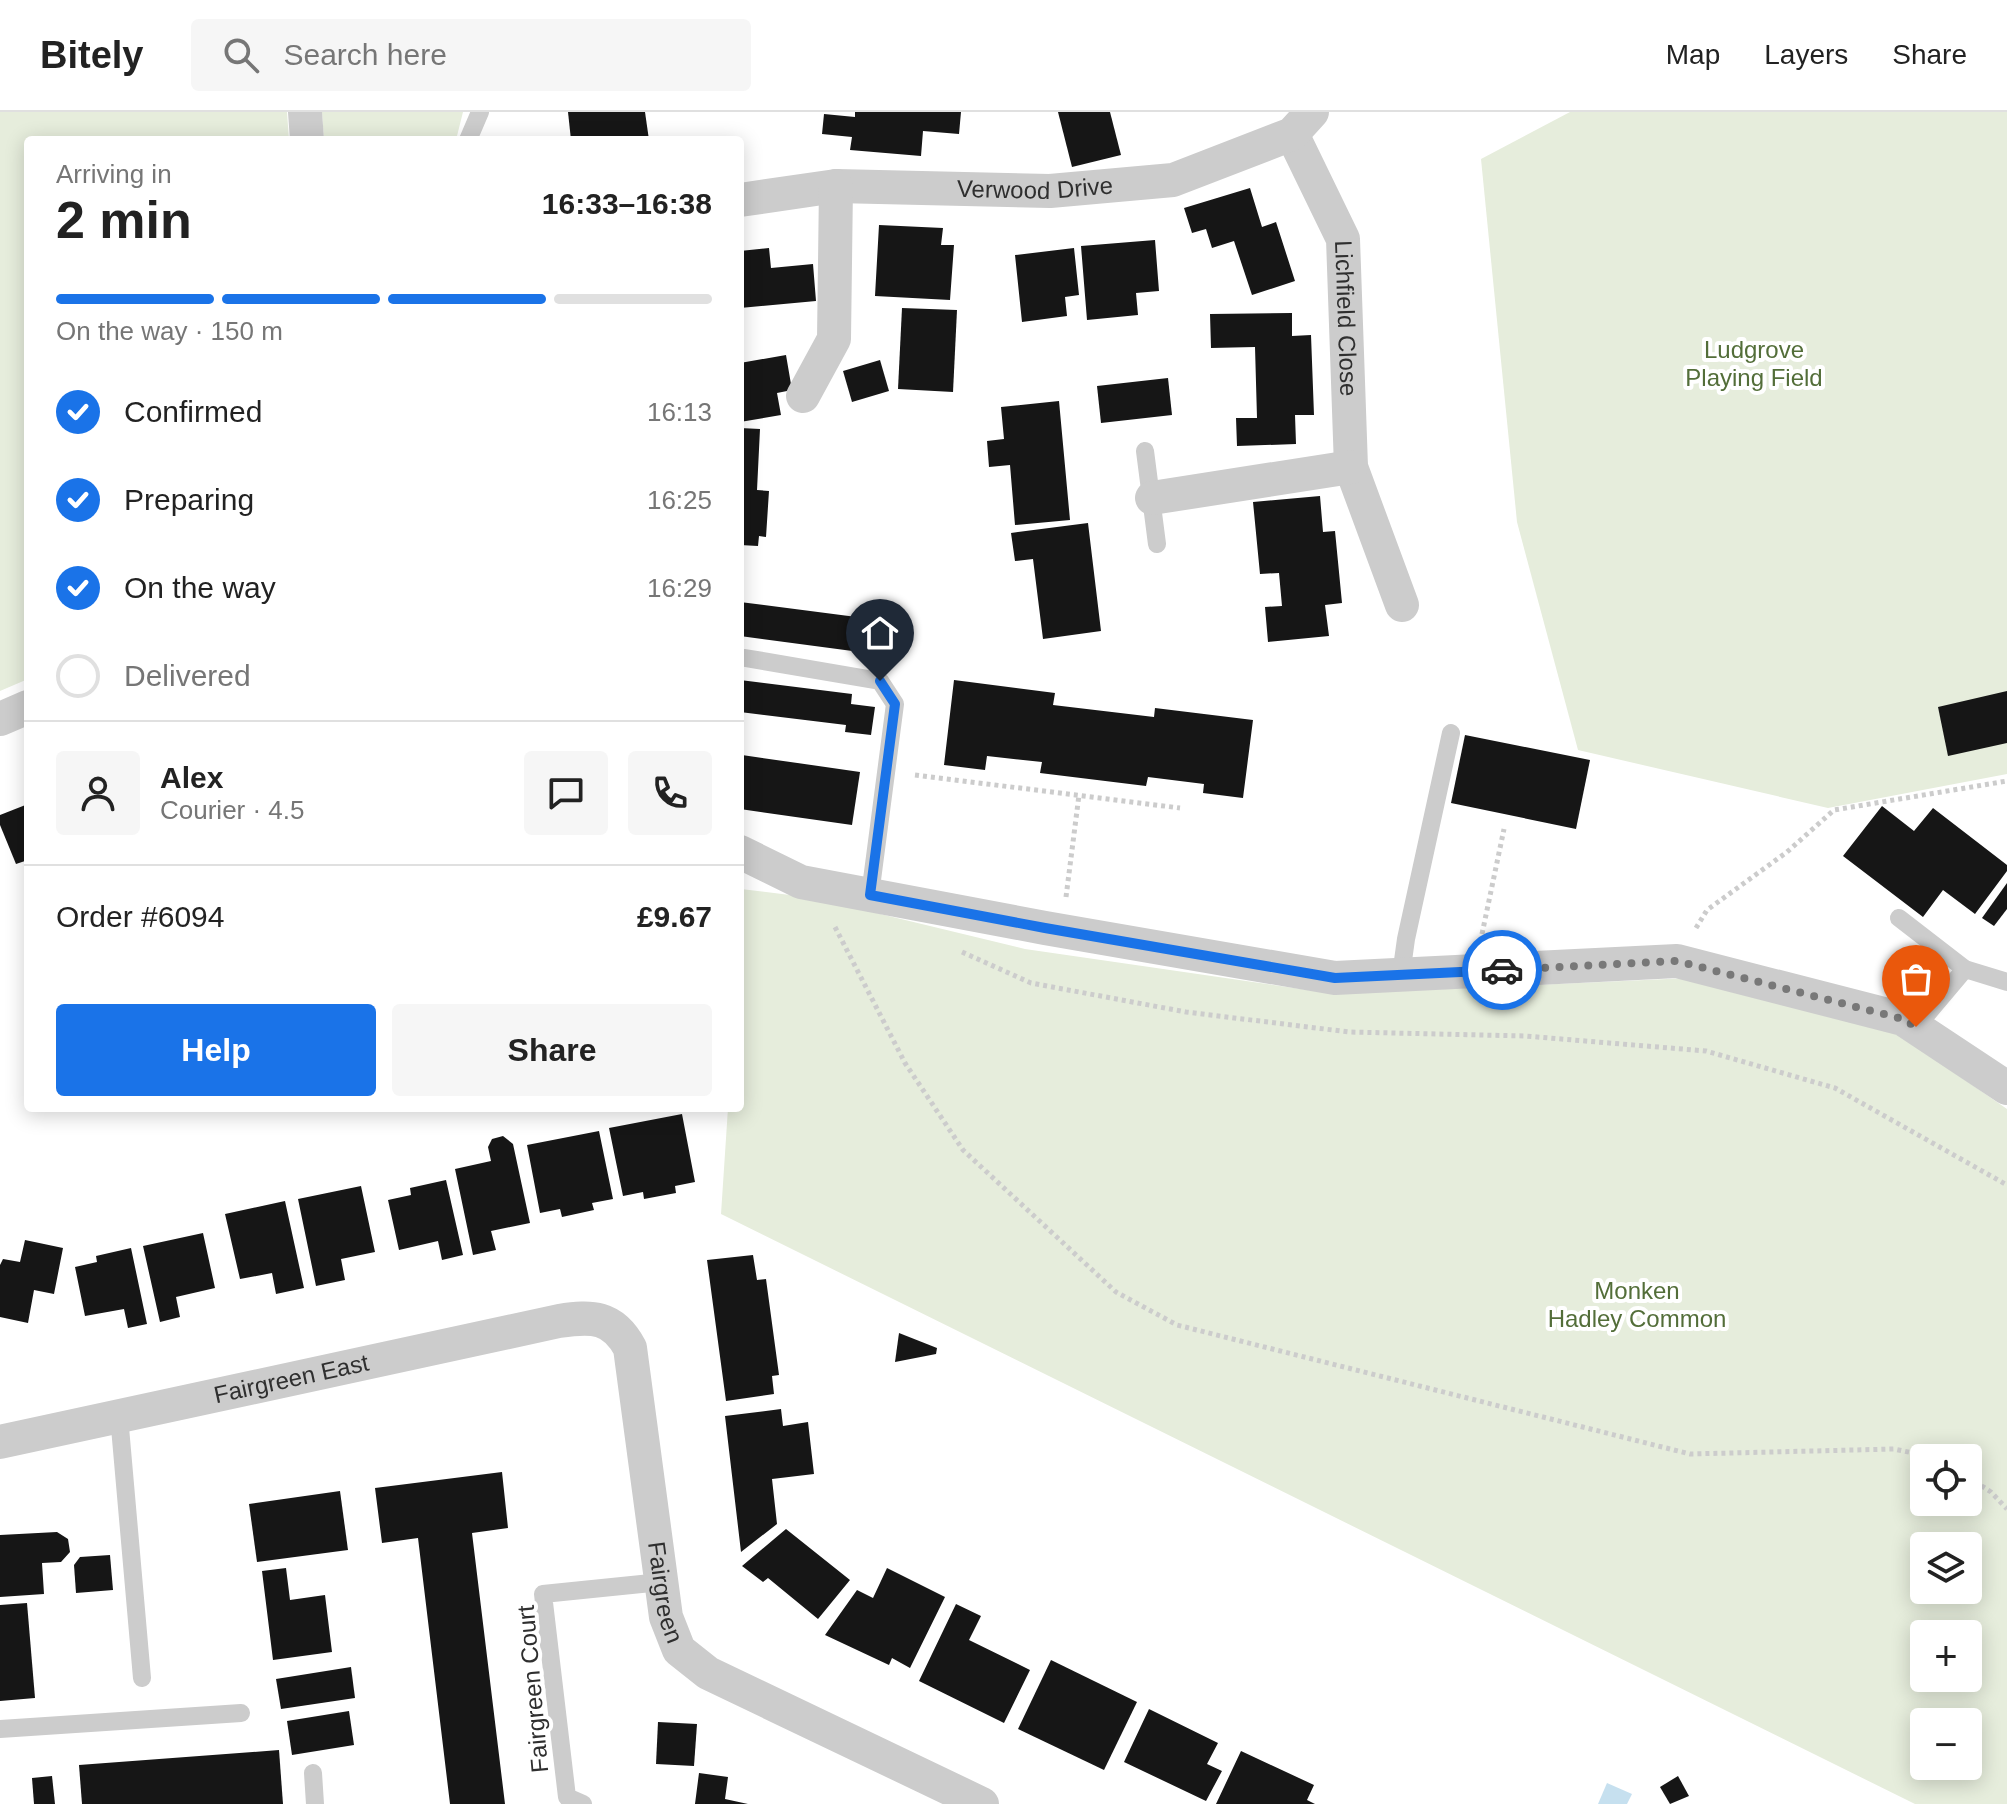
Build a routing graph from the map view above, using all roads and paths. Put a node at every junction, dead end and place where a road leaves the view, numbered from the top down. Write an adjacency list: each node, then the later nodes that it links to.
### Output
1 (305, 112): 4 (street)
2 (480, 112): 5 (lane)
3 (1302, 123): 6 (street, Verwood Drive); 10 (street, Lichfield Close)
4 (307, 136)
5 (470, 136)
6 (836, 186): 7 (street, Verwood Drive); 8 (street)
7 (744, 199)
8 (803, 396)
9 (1145, 451): 11 (lane)
10 (1351, 467): 11 (street); 13 (street, Lichfield Close)
11 (1152, 498): 12 (lane)
12 (1157, 544)
13 (1402, 605)
14 (745, 658): 18 (lane)
15 (24, 709): 16 (street)
16 (0, 719)
17 (1451, 733): 32 (lane)
18 (885, 771): 20 (path); 25 (lane)
19 (2007, 781): 29 (path)
20 (1079, 795): 21 (path); 27 (path)
21 (1180, 808)
22 (1504, 829): 31 (path)
23 (744, 854): 24 (street)
24 (801, 882): 25 (street); 40 (path)
25 (870, 895): 27 (street)
26 (1899, 918): 30 (lane)
27 (1062, 931): 32 (street)
28 (960, 951): 36 (path)
29 (1677, 961): 31 (street); 34 (street)
30 (1965, 969): 33 (lane); 34 (lane)
31 (1474, 971): 32 (street)
32 (1401, 975)
33 (2007, 982)
34 (1916, 1027): 35 (street)
35 (2007, 1088)
36 (2007, 1185)
37 (584, 1317): 38 (street, Fairgreen East); 43 (street, Fairgreen)
38 (119, 1416): 39 (street, Fairgreen East); 44 (lane)
39 (0, 1442)
40 (1910, 1452)
41 (1982, 1486): 42 (path)
42 (2007, 1509)
43 (661, 1582): 48 (lane, Fairgreen Court); 50 (street, Fairgreen)
44 (142, 1678)
45 (241, 1713): 46 (lane)
46 (0, 1729)
47 (313, 1773): 49 (lane)
48 (575, 1800)
49 (315, 1804)
50 (982, 1804)

